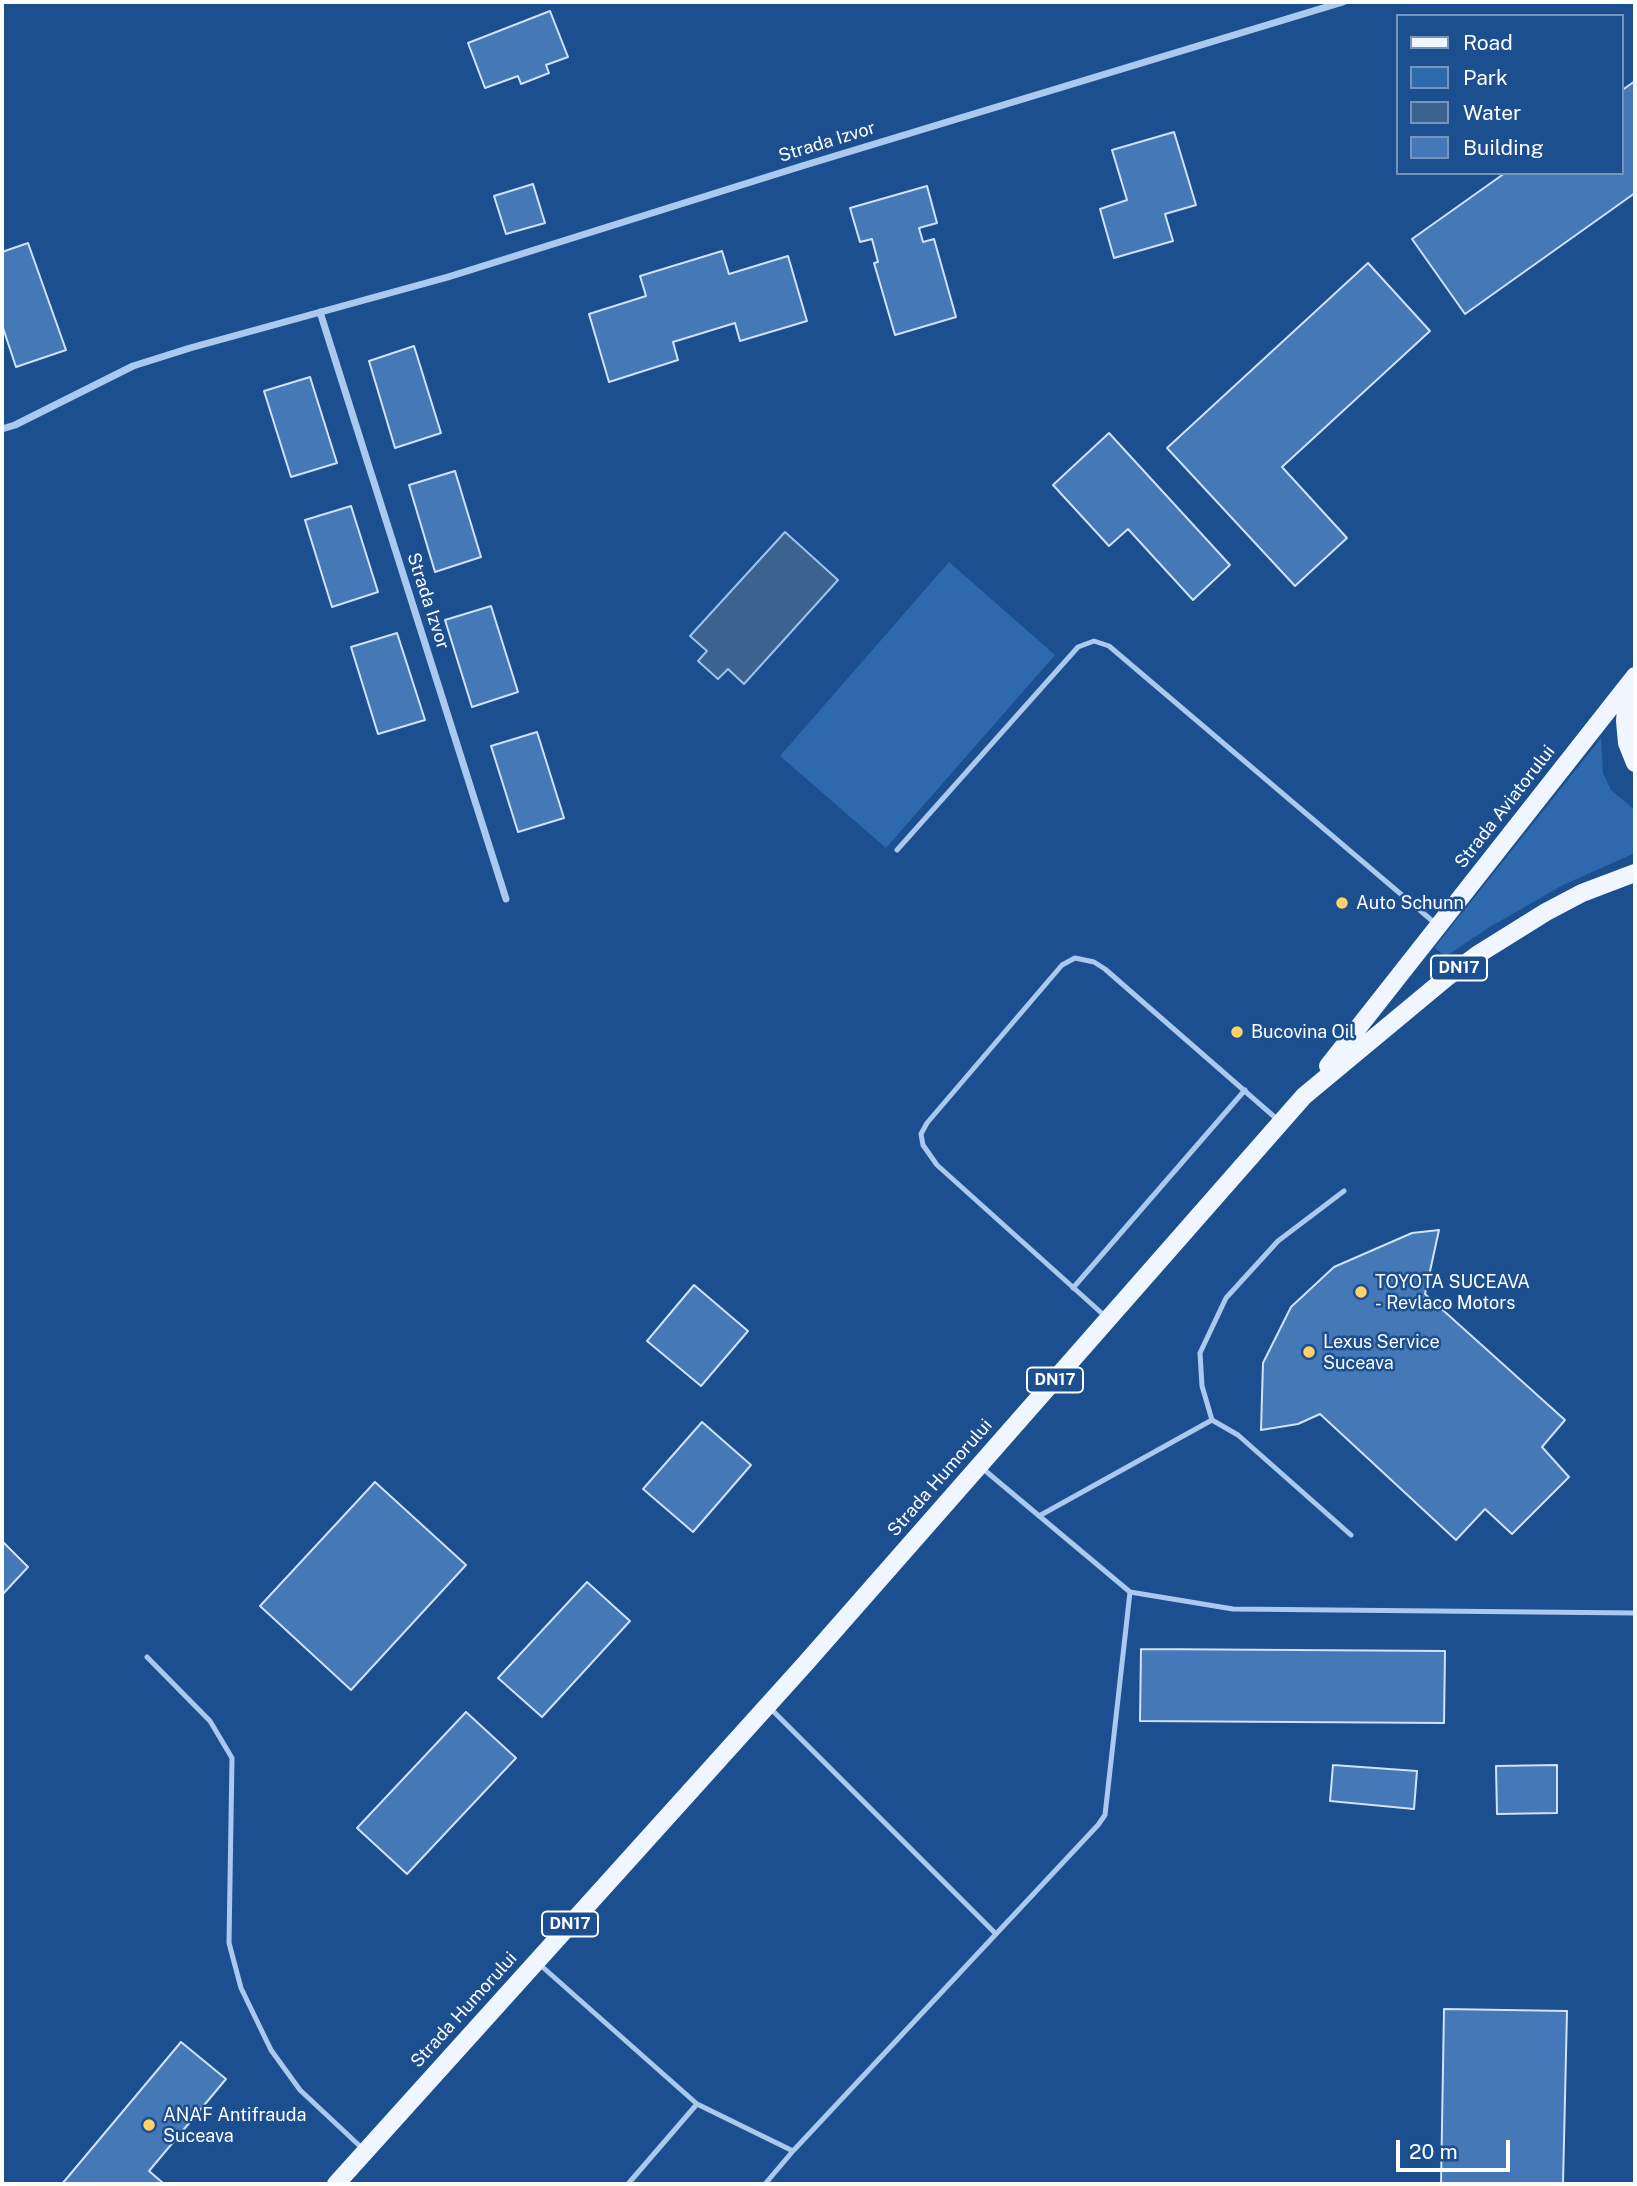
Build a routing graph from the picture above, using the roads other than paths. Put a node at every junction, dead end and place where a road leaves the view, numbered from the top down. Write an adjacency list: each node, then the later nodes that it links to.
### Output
1 (1343, 2): 2 (street, Strada Izvor)
2 (320, 312): 3 (street, Strada Izvor); 8 (street, Strada Izvor)
3 (2, 429)
4 (1632, 681): 5 (main road); 9 (main road, Strada Aviatorului)
5 (1635, 762)
6 (897, 850): 9 (lane)
7 (1635, 873): 11 (main road, Strada Humorului / DN17)
8 (506, 899)
9 (1438, 926): 11 (main road, Strada Aviatorului)
10 (1245, 1090): 12 (lane); 14 (lane); 14 (lane)
11 (1304, 1096): 12 (main road, Strada Humorului / DN17)
12 (1280, 1122): 15 (main road, Strada Humorului / DN17)
13 (1344, 1191): 16 (lane)
14 (1073, 1288): 15 (lane)
15 (1109, 1319): 17 (main road, Strada Humorului / DN17)
16 (1212, 1420): 18 (lane); 19 (lane)
17 (979, 1466): 18 (lane); 23 (main road, Strada Humorului / DN17)
18 (1039, 1516): 20 (lane)
19 (1351, 1535)
20 (1130, 1592): 21 (lane); 24 (lane)
21 (1635, 1613)
22 (147, 1657): 27 (lane)
23 (768, 1705): 24 (lane); 25 (main road, Strada Humorului / DN17)
24 (996, 1934): 28 (lane)
25 (537, 1961): 26 (lane); 27 (main road, Strada Humorului / DN17)
26 (697, 2104): 28 (lane); 30 (lane)
27 (365, 2151): 29 (main road, Strada Humorului / DN17)
28 (793, 2151): 31 (lane)
29 (336, 2184)
30 (628, 2184)
31 (765, 2184)

